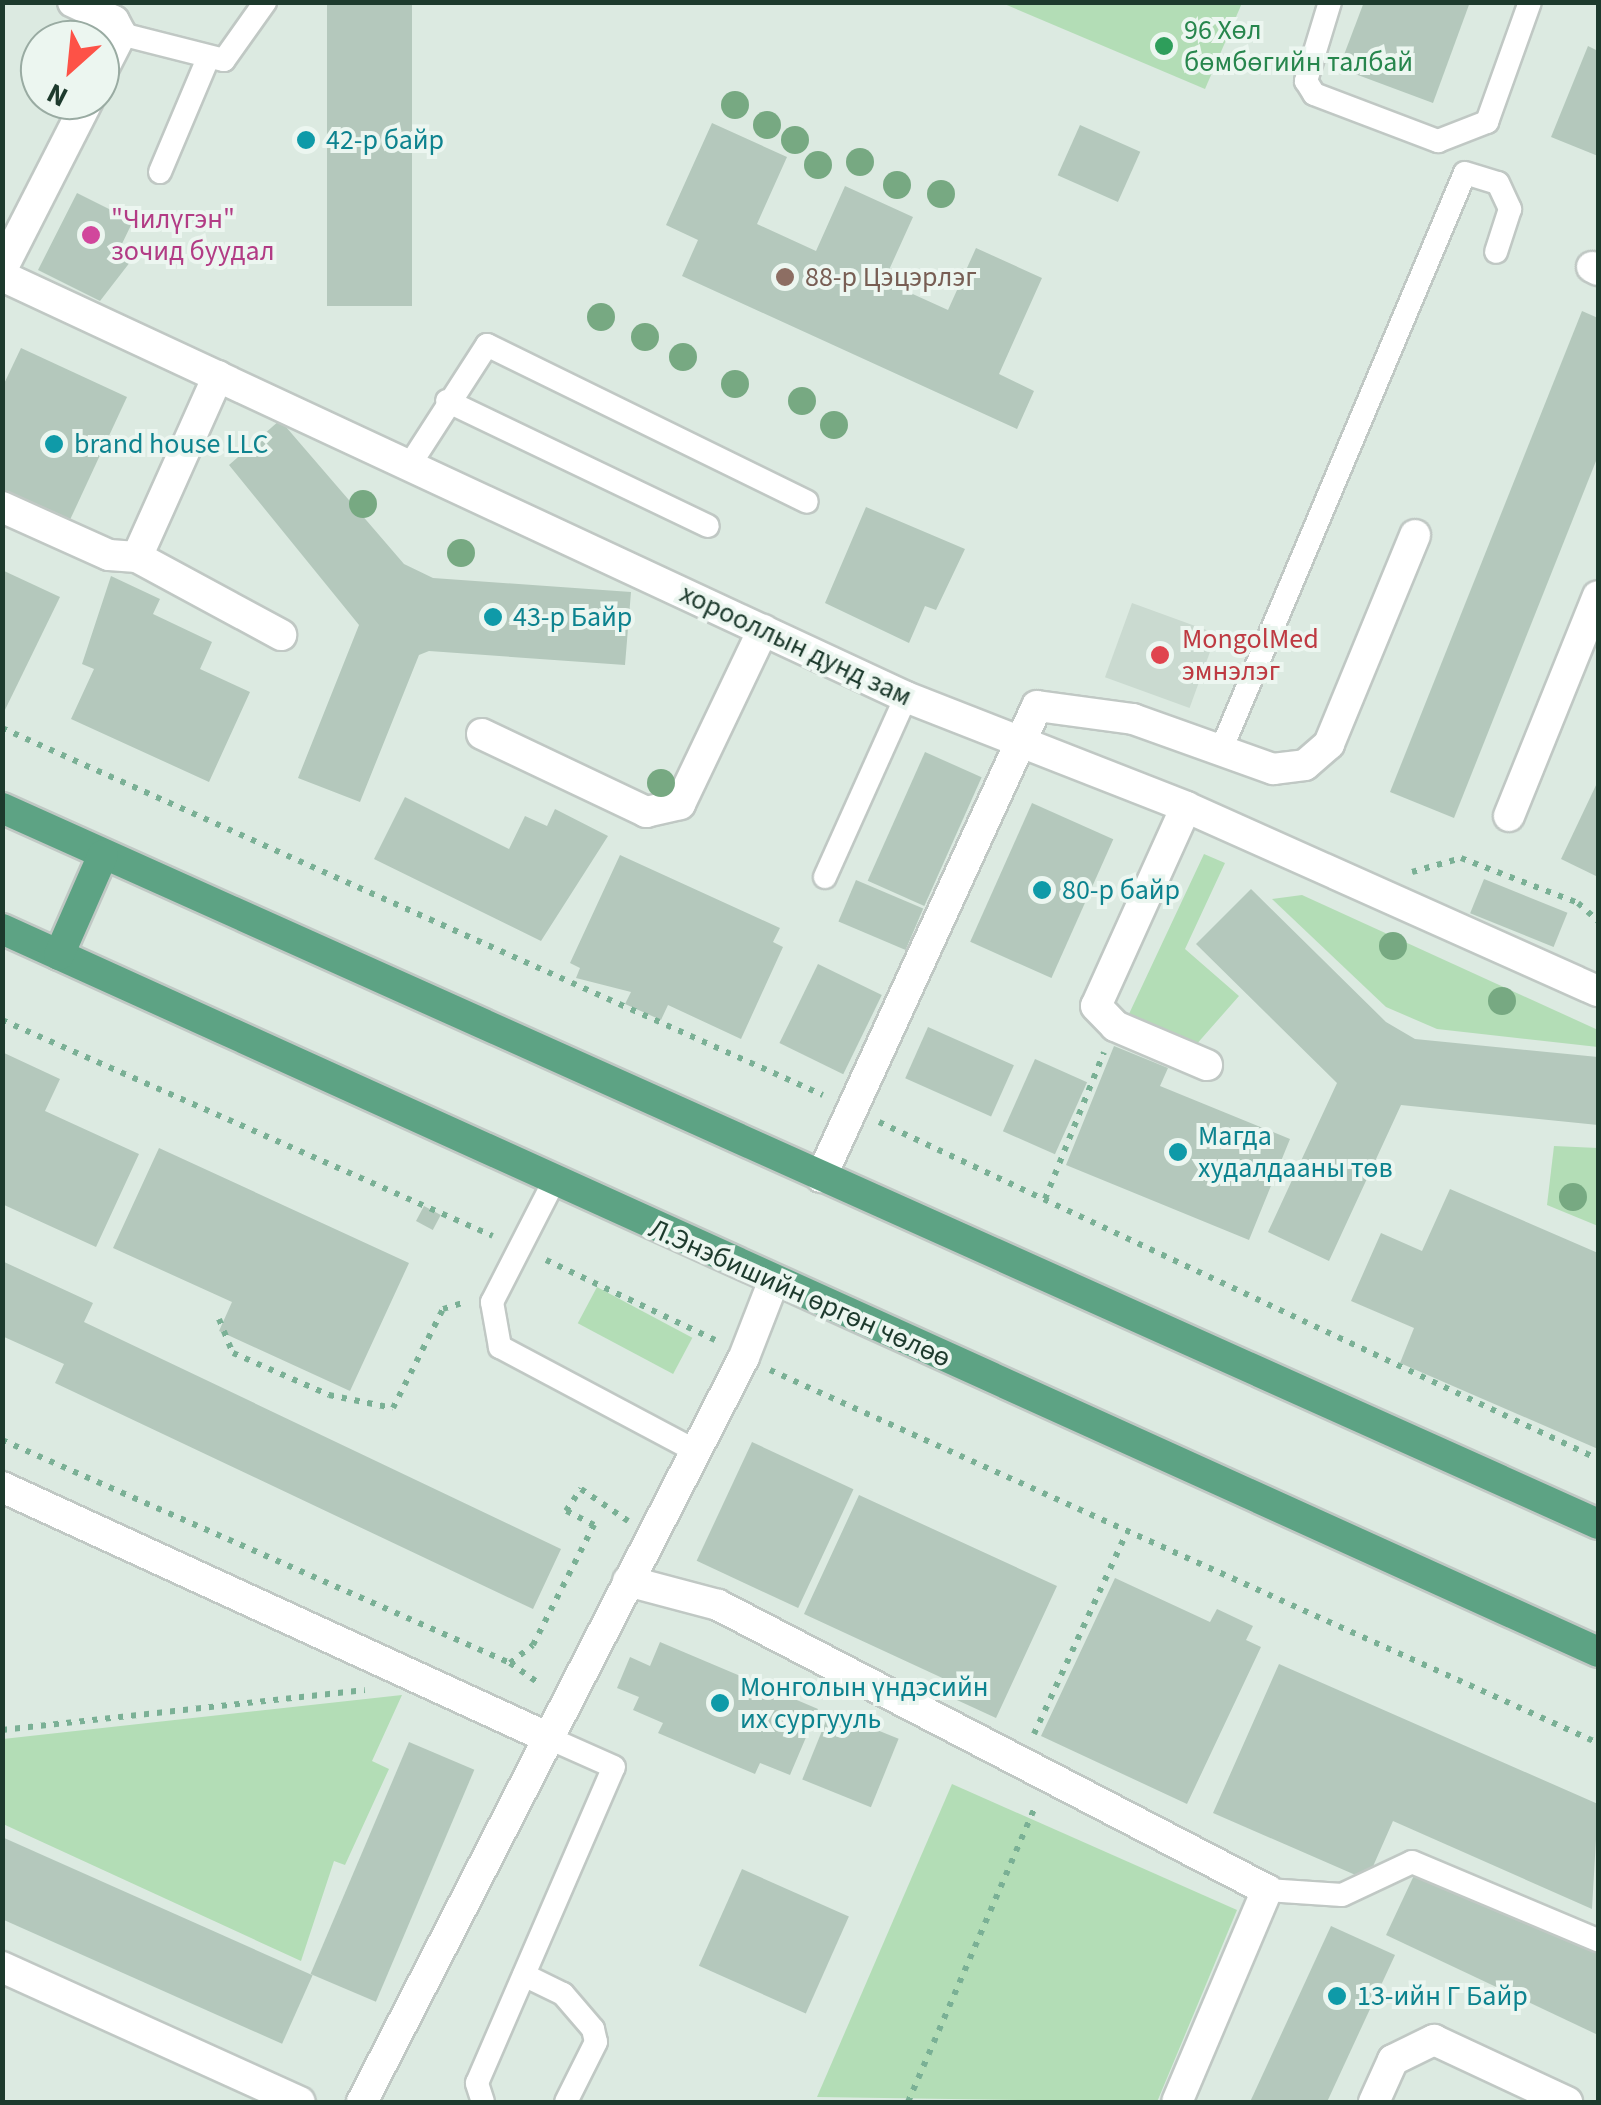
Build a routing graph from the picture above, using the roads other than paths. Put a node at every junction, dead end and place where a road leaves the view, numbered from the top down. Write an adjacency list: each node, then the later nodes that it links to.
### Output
1 (73, 2): 5 (street)
2 (265, 2): 7 (lane)
3 (1330, 2): 4 (lane)
4 (1530, 2)
5 (99, 20)
6 (120, 34): 7 (lane)
7 (207, 62): 9 (lane)
8 (78, 120): 11 (street)
9 (160, 172)
10 (1496, 252): 27 (lane)
11 (2, 272): 12 (street, хорооллын дунд зам)
12 (218, 376): 14 (street, хорооллын дунд зам); 19 (street)
13 (446, 401): 14 (lane); 15 (lane); 17 (lane)
14 (409, 466): 21 (street, хорооллын дунд зам)
15 (806, 502)
16 (2, 507): 19 (street)
17 (708, 526)
18 (1415, 535): 27 (street)
19 (137, 557): 22 (street)
20 (1598, 596): 23 (street)
21 (762, 630): 24 (street, хорооллын дунд зам); 25 (street)
22 (281, 635)
23 (1591, 637): 30 (street)
24 (906, 697): 26 (street, хорооллын дунд зам); 32 (lane)
25 (482, 734)
26 (1018, 736): 27 (street); 28 (street, хорооллын дунд зам); 37 (street)
27 (1220, 750)
28 (1186, 807): 35 (street, хорооллын дунд зам); 36 (street)
29 (2, 808): 31 (main road)
30 (1510, 816)
31 (103, 855): 34 (main road); 37 (main road)
32 (825, 876)
33 (2, 930): 34 (main road, Л.Энэбишийн өргөн чөлөө)
34 (58, 955): 38 (main road, Л.Энэбишийн өргөн чөлөө)
35 (1598, 992)
36 (1208, 1065)
37 (821, 1177): 42 (main road)
38 (553, 1183): 39 (main road, Л.Энэбишийн өргөн чөлөө); 40 (lane)
39 (774, 1280): 40 (street); 44 (main road, Л.Энэбишийн өргөн чөлөө)
40 (692, 1449): 43 (street)
41 (2, 1487): 45 (street)
42 (1598, 1524)
43 (628, 1581): 45 (street); 46 (street)
44 (1598, 1652)
45 (551, 1739): 49 (lane); 51 (street)
46 (1267, 1890): 47 (lane); 54 (street)
47 (1598, 1940)
48 (2, 1967): 50 (street)
49 (524, 1976): 52 (lane); 53 (lane)
50 (300, 2102)
51 (362, 2102)
52 (483, 2102)
53 (566, 2102)
54 (1177, 2102)
55 (1374, 2102): 56 (street)
56 (1567, 2102)

